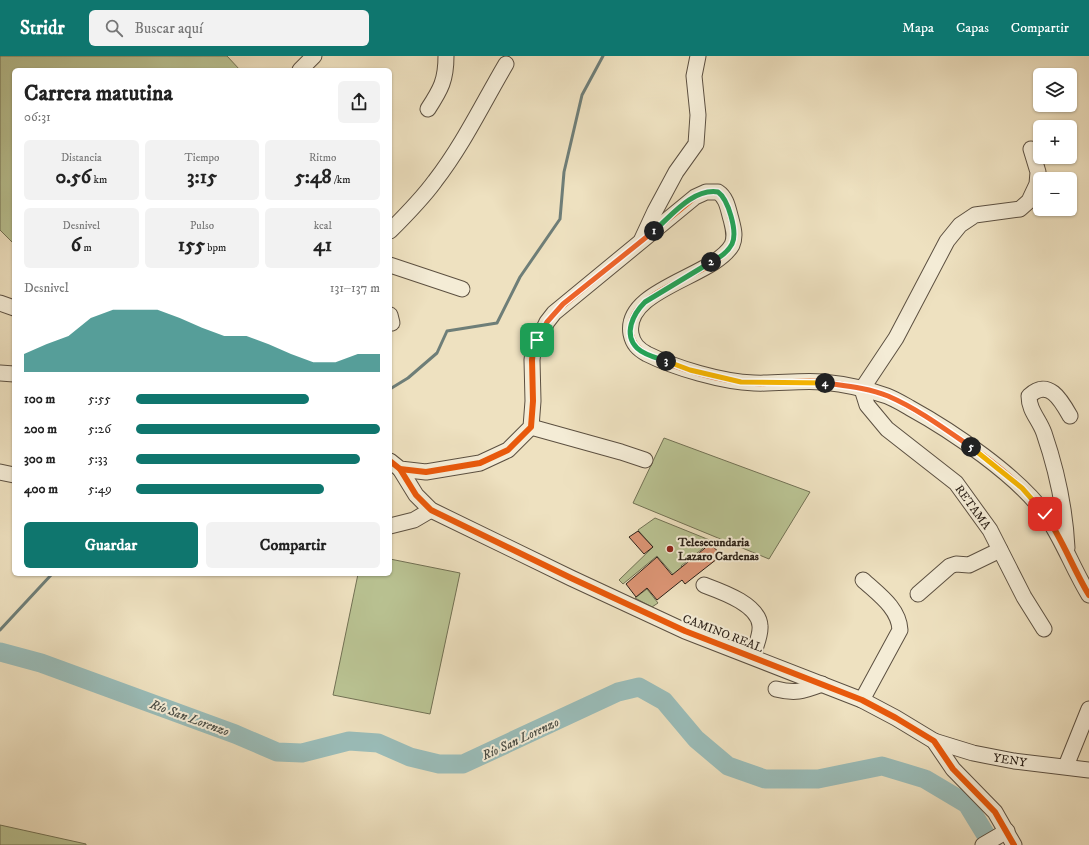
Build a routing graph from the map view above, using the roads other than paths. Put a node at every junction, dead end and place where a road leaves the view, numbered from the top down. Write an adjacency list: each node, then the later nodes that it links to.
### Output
1 (314, 56): 5 (street)
2 (446, 56): 6 (street)
3 (698, 56): 9 (street)
4 (506, 64): 8 (street)
5 (302, 68)
6 (428, 109)
7 (1031, 149): 16 (street)
8 (392, 229)
9 (640, 244): 16 (street); 18 (street)
10 (392, 266): 11 (street)
11 (462, 289)
12 (0, 303): 13 (street)
13 (12, 307)
14 (0, 372): 15 (street)
15 (12, 374)
16 (862, 389): 25 (street); 26 (street, RETAMA)
17 (1070, 416): 25 (street)
18 (531, 427): 19 (street); 20 (street)
19 (645, 460)
20 (395, 465): 23 (street, CAMINO REAL)
21 (0, 472): 22 (street)
22 (12, 475)
23 (431, 510): 24 (street); 32 (street, CAMINO REAL)
24 (392, 526)
25 (1067, 549): 30 (street)
26 (1000, 550): 29 (street); 31 (street, RETAMA)
27 (862, 580): 35 (street)
28 (704, 585): 32 (street)
29 (918, 594)
30 (1089, 595)
31 (1044, 629)
32 (753, 656): 33 (street, CAMINO REAL)
33 (822, 684): 34 (street); 35 (street, CAMINO REAL)
34 (776, 689)
35 (862, 700): 37 (street, CAMINO REAL)
36 (1089, 709): 38 (street)
37 (934, 741): 38 (street, YENY); 40 (street, CAMINO REAL)
38 (1066, 766): 39 (street, YENY)
39 (1089, 770)
40 (995, 838): 41 (street, CAMINO REAL)
41 (1014, 845)

